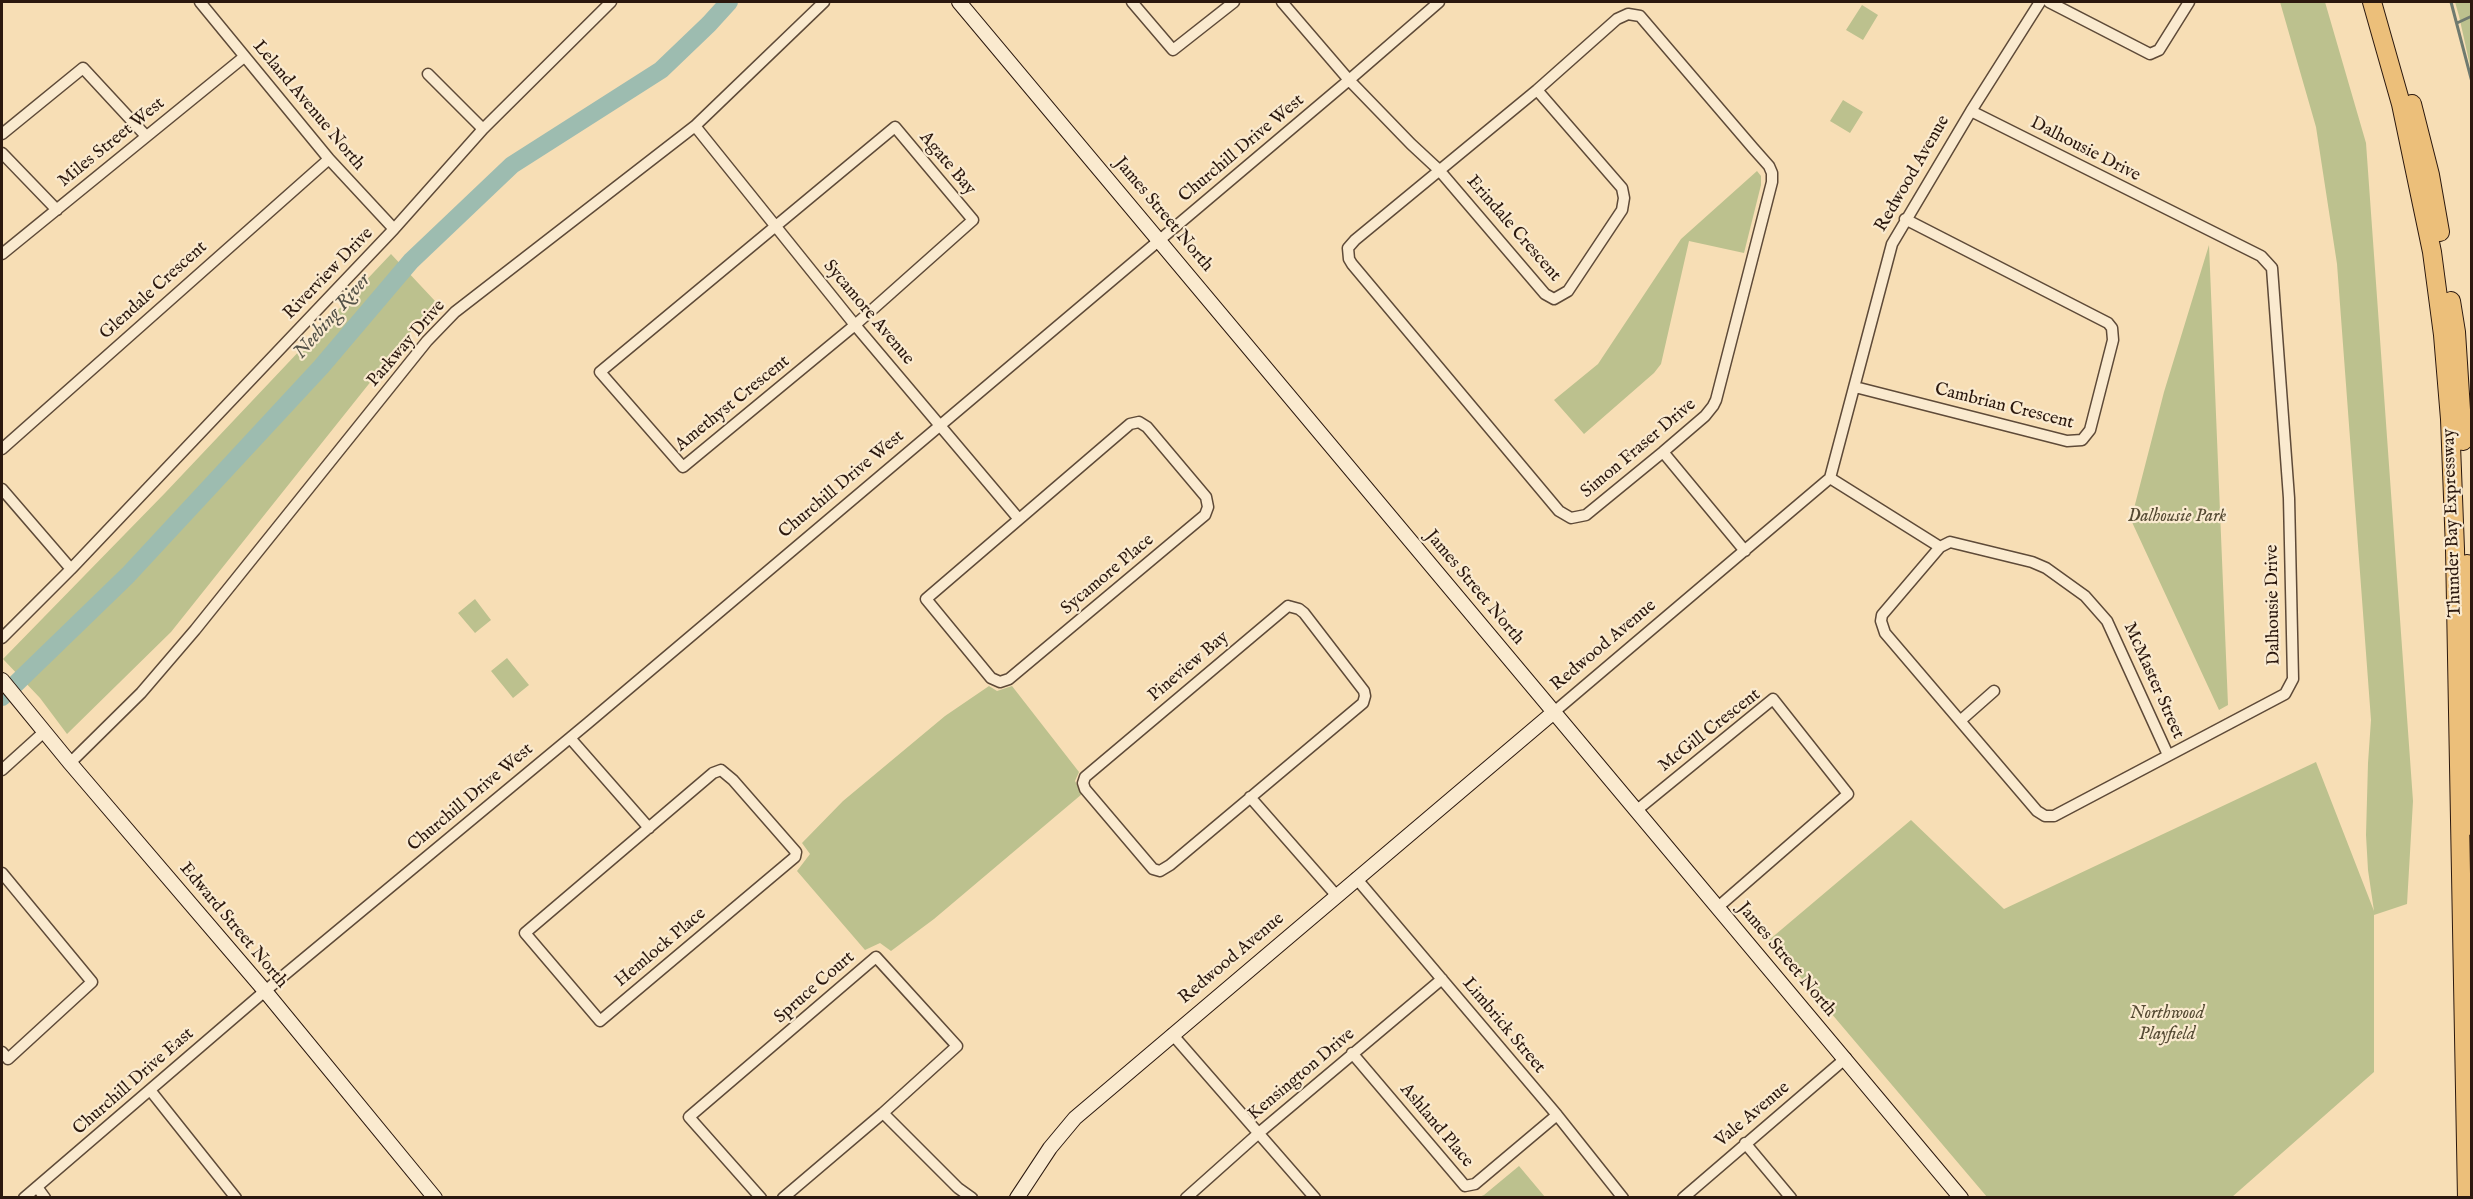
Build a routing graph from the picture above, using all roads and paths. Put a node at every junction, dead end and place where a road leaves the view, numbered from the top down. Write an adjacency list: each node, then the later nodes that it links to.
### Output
1 (200, 2): 14 (street, Leland Avenue North)
2 (611, 2): 20 (street, Riverview Drive)
3 (824, 2): 19 (street, Parkway Drive)
4 (959, 2): 30 (street, James Street North)
5 (1132, 2): 6 (street)
6 (1234, 2)
7 (1282, 2): 16 (street)
8 (1439, 2): 16 (street, Churchill Drive West)
9 (2040, 2): 18 (street, Redwood Avenue)
10 (2049, 2): 11 (street)
11 (2189, 2)
12 (2372, 2): 87 (highway, Thunder Bay Expressway)
13 (2384, 2): 55 (highway, Thunder Bay Expressway)
14 (244, 57): 22 (street, Miles Street West); 24 (street, Leland Avenue North)
15 (428, 74): 20 (street)
16 (1349, 80): 25 (street); 30 (street, Churchill Drive West)
17 (1537, 90): 25 (street, Simon Fraser Drive); 25 (street, Erindale Crescent); 36 (street, Simon Fraser Drive)
18 (1971, 111): 27 (street, Redwood Avenue); 50 (street, Dalhousie Drive)
19 (694, 126): 28 (street, Sycamore Avenue); 51 (street, Parkway Drive)
20 (483, 129): 29 (street, Riverview Drive)
21 (2, 134): 22 (street)
22 (146, 136): 26 (street, Miles Street West)
23 (2, 153): 26 (street)
24 (329, 159): 29 (street, Leland Avenue North); 35 (street, Glendale Crescent)
25 (1439, 170): 36 (street, Simon Fraser Drive)
26 (57, 210): 31 (street, Miles Street West)
27 (1905, 219): 33 (street, Redwood Avenue); 33 (street, Cambrian Crescent)
28 (777, 226): 32 (street, Sycamore Avenue); 32 (street, Agate Bay); 32 (street, Amethyst Crescent)
29 (394, 229): 42 (street, Riverview Drive)
30 (1160, 238): 34 (street, Churchill Drive West); 46 (street, James Street North)
31 (2, 254)
32 (855, 325): 34 (street, Sycamore Avenue)
33 (1855, 387): 37 (street, Redwood Avenue)
34 (940, 424): 39 (street, Sycamore Avenue); 49 (street, Churchill Drive West)
35 (2, 449)
36 (1664, 452): 41 (street)
37 (1830, 478): 40 (street); 41 (street, Redwood Avenue)
38 (2, 489): 42 (street)
39 (1018, 518): 39 (street, Sycamore Place)
40 (1941, 547): 47 (street, Dalhousie Drive); 50 (street, McMaster Street)
41 (1745, 551): 46 (street, Redwood Avenue)
42 (71, 569): 43 (street, Riverview Drive)
43 (2, 638)
44 (2, 680): 48 (street, Edward Street North)
45 (1994, 691): 47 (street)
46 (1554, 712): 54 (street, James Street North); 58 (street, Redwood Avenue)
47 (1960, 721): 50 (street, Dalhousie Drive)
48 (44, 732): 51 (street, Edward Street North); 52 (street)
49 (570, 738): 56 (street); 62 (street, Churchill Drive West)
50 (2168, 755)
51 (70, 763): 62 (street, Edward Street North)
52 (2, 770)
53 (1250, 797): 53 (street, Pineview Bay); 59 (street)
54 (1637, 810): 60 (street, James Street North); 60 (street, McGill Crescent)
55 (2472, 826)
56 (649, 828): 56 (street, Hemlock Place)
57 (2, 873): 64 (street)
58 (1356, 878): 59 (street, Redwood Avenue); 61 (street, Limbrick Street)
59 (1336, 895): 63 (street, Redwood Avenue)
60 (1718, 907): 66 (street, James Street North)
61 (1442, 979): 65 (street, Kensington Drive); 69 (street, Limbrick Street)
62 (265, 991): 67 (street, Churchill Drive East); 76 (street, Edward Street North)
63 (1172, 1034): 70 (street); 80 (street, Redwood Avenue)
64 (2, 1052)
65 (1353, 1053): 69 (street, Ashland Place); 70 (street, Kensington Drive)
66 (1846, 1058): 71 (street, Vale Avenue); 86 (street, James Street North)
67 (150, 1090): 72 (street, Churchill Drive East); 75 (street)
68 (883, 1113): 77 (street, Spruce Court); 78 (street, Spruce Court); 79 (street)
69 (1557, 1115): 83 (street, Limbrick Street)
70 (1260, 1132): 81 (street, Kensington Drive); 82 (street)
71 (1745, 1143): 84 (street, Vale Avenue); 85 (street)
72 (37, 1187): 73 (street, Churchill Drive East); 74 (street)
73 (24, 1197)
74 (45, 1197)
75 (236, 1197)
76 (435, 1197)
77 (761, 1197)
78 (783, 1197)
79 (972, 1197)
80 (1017, 1197)
81 (1186, 1197)
82 (1315, 1197)
83 (1623, 1197)
84 (1683, 1197)
85 (1791, 1197)
86 (1961, 1197)
87 (2467, 1197)

